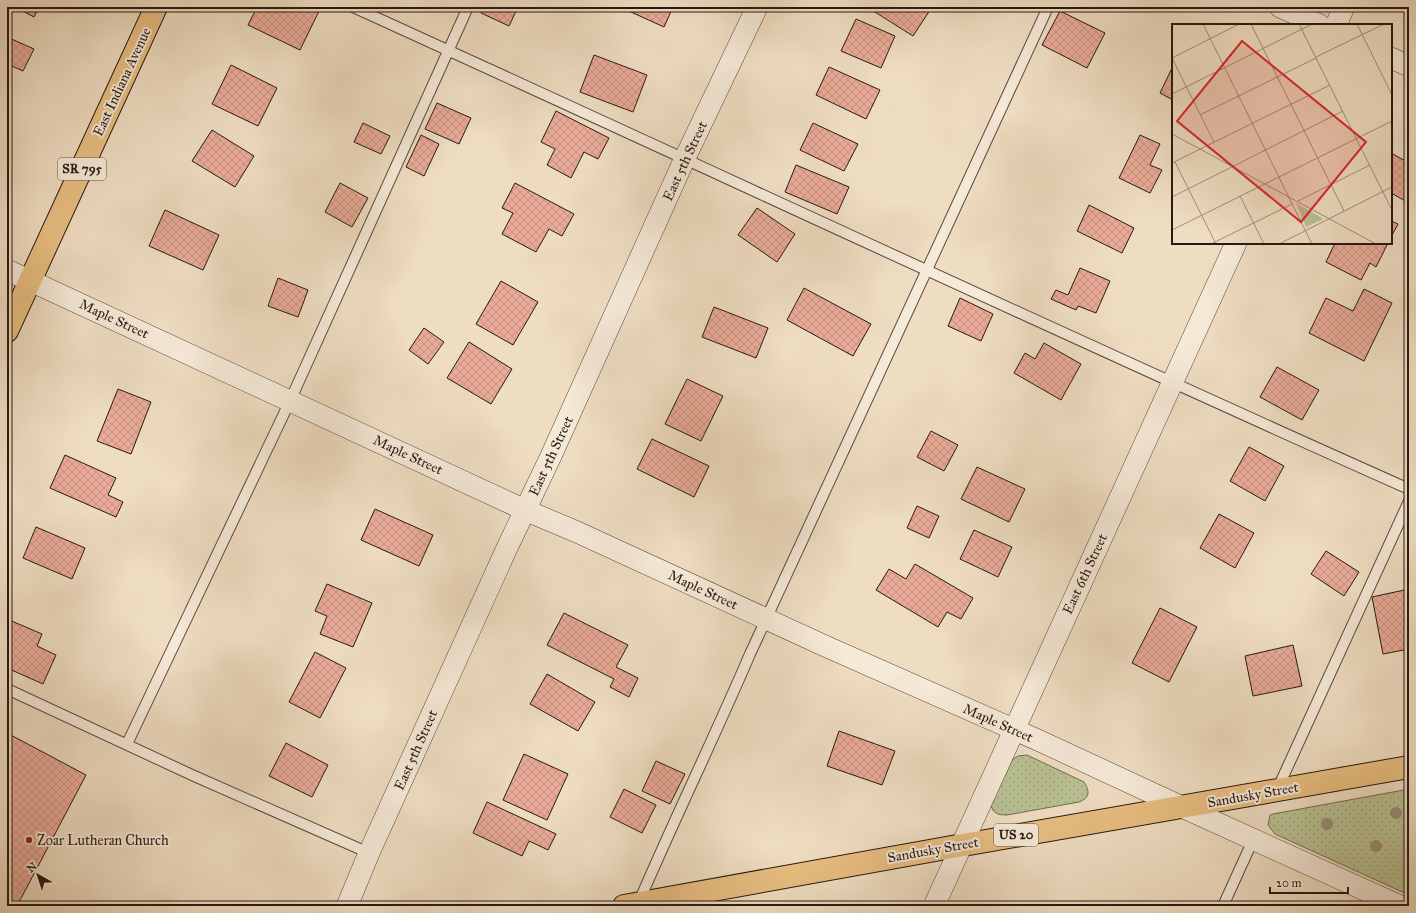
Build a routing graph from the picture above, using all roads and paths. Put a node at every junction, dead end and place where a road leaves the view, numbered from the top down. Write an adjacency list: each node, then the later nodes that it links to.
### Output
1 (156, 7): 17 (main road, East Indiana Avenue / SR 795)
2 (353, 7): 10 (lane)
3 (468, 7): 10 (lane)
4 (757, 7): 13 (street, East 5th Street)
5 (1048, 7): 16 (lane)
6 (1280, 7): 8 (street)
7 (1344, 7): 9 (street)
8 (1318, 24)
9 (1336, 24)
10 (448, 50): 13 (lane); 20 (lane)
11 (1392, 58): 12 (street)
12 (1409, 66)
13 (685, 158): 16 (lane); 23 (street, East 5th Street)
14 (1236, 244): 19 (street, East 6th Street)
15 (7, 270): 17 (street, Maple Street)
16 (927, 271): 19 (lane); 24 (lane)
17 (30, 281): 18 (main road, East Indiana Avenue / SR 795); 20 (street, Maple Street)
18 (7, 331)
19 (1172, 383): 21 (lane); 26 (street, East 6th Street)
20 (290, 401): 23 (street, Maple Street); 27 (lane)
21 (1409, 489)
22 (1409, 501): 29 (lane)
23 (525, 510): 24 (street, Maple Street); 33 (street, East 5th Street)
24 (767, 619): 26 (street, Maple Street); 34 (lane)
25 (7, 689): 27 (lane)
26 (1014, 730): 30 (street, Maple Street); 32 (street, East 6th Street)
27 (127, 744): 33 (lane)
28 (1409, 767): 29 (main road, Sandusky Street / US 20)
29 (1277, 790): 30 (main road, Sandusky Street / US 20)
30 (1182, 807): 31 (street, Maple Street); 32 (main road, Sandusky Street / US 20)
31 (1254, 840): 37 (lane); 38 (street, Maple Street)
32 (962, 844): 34 (main road, Sandusky Street / US 20); 36 (street, East 6th Street)
33 (369, 853): 35 (street, East 5th Street)
34 (633, 905)
35 (347, 906)
36 (934, 906)
37 (1223, 906)
38 (1400, 906)

